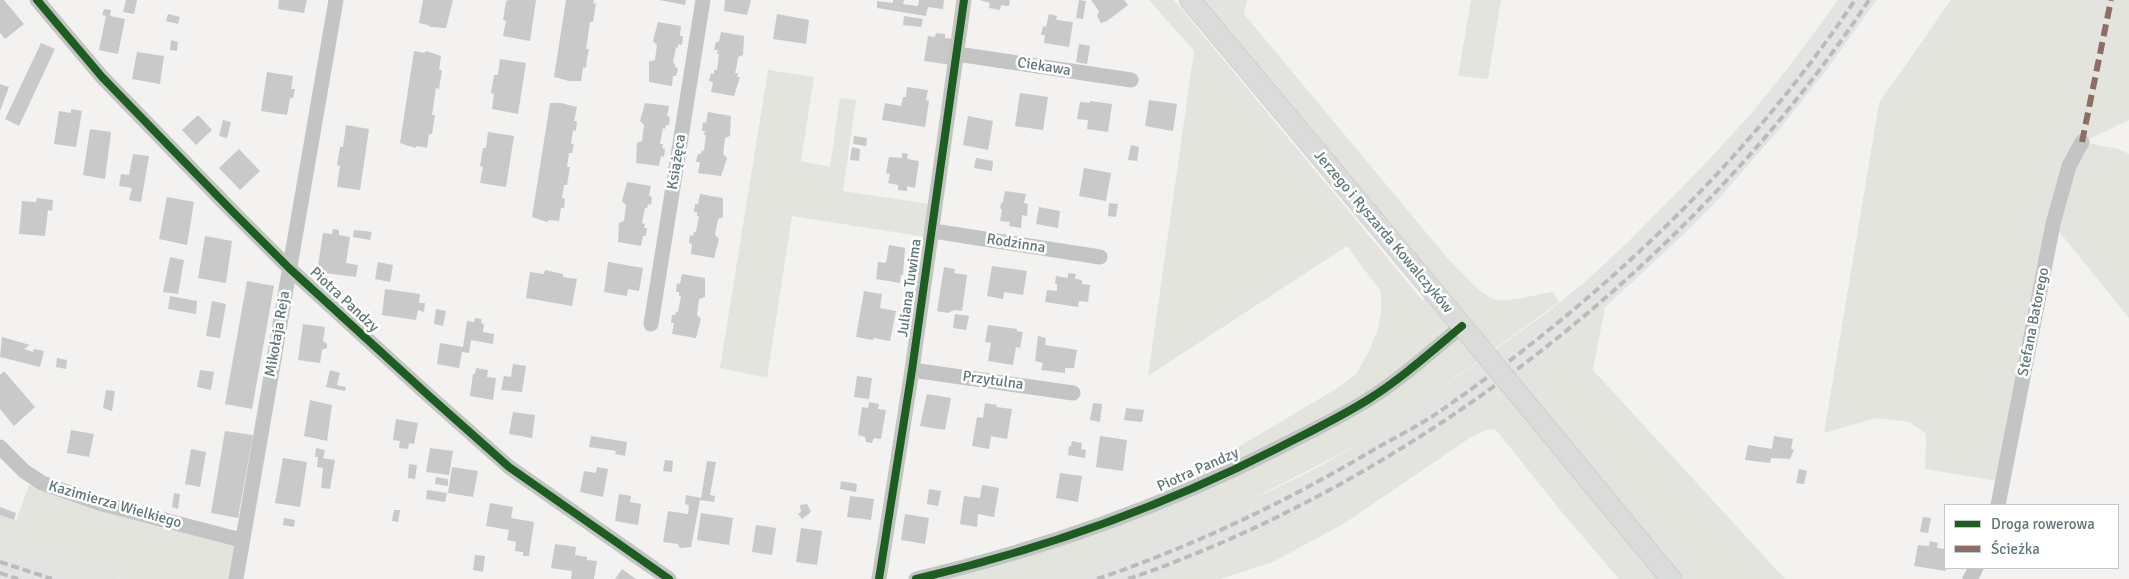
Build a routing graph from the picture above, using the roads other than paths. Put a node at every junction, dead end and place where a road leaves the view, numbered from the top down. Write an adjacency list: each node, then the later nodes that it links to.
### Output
1 (37, 0): 11 (street, Piotra Pandzy)
2 (336, 0): 11 (street, Mikołaja Reja)
3 (703, 0): 12 (street, Książęca)
4 (964, 0): 6 (street, Juliana Tuwima)
5 (1190, 0): 13 (main road, Jerzego i Ryszarda Kowalczyków)
6 (957, 54): 7 (street, Ciekawa); 9 (street, Juliana Tuwima)
7 (1131, 80)
8 (2082, 142): 17 (street, Stefana Batorego)
9 (933, 231): 10 (street, Rodzinna); 14 (street, Juliana Tuwima)
10 (1100, 257)
11 (289, 268): 18 (street, Mikołaja Reja); 20 (street, Piotra Pandzy)
12 (651, 324)
13 (1467, 333): 22 (street, Piotra Pandzy); 23 (main road, Jerzego i Ryszarda Kowalczyków, bridge)
14 (912, 370): 15 (street, Przytulna); 21 (street, Juliana Tuwima)
15 (1073, 393)
16 (0, 446): 18 (street, Kazimierza Wielkiego)
17 (1998, 504)
18 (241, 540): 19 (street, Mikołaja Reja)
19 (236, 579)
20 (669, 579)
21 (879, 579)
22 (916, 579)
23 (1671, 579)

